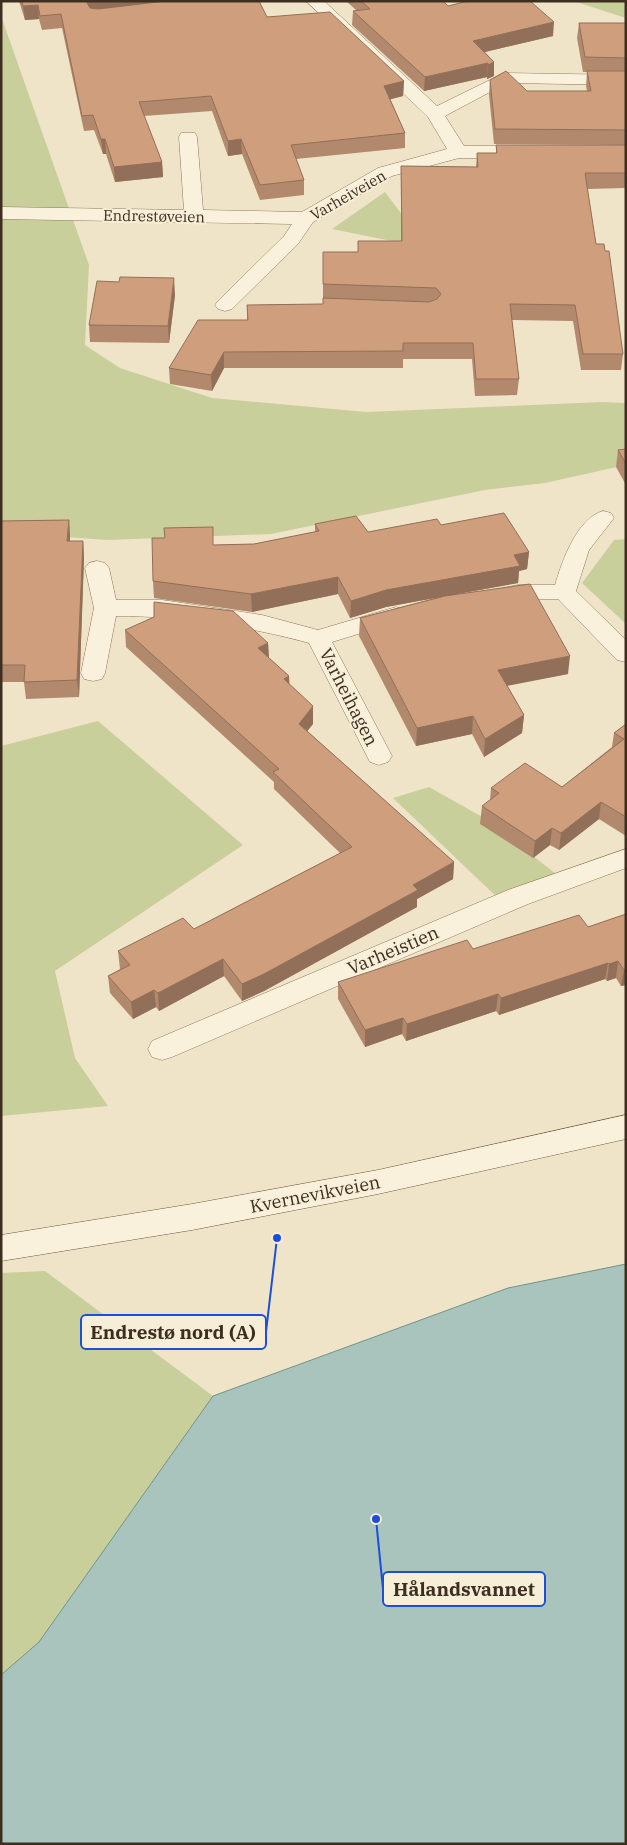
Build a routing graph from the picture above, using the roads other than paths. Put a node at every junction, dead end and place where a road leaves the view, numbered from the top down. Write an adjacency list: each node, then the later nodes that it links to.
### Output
1 (314, 1): 3 (street)
2 (626, 80): 3 (street)
3 (435, 114): 5 (street)
4 (188, 136): 8 (street)
5 (458, 152): 6 (street, Varheiveien); 9 (street, Varheiveien)
6 (547, 152)
7 (1, 213): 8 (street, Endrestøveien)
8 (194, 217): 9 (street, Endrestøveien)
9 (306, 218): 10 (street, Varheiveien)
10 (254, 306)
11 (603, 518): 13 (street)
12 (98, 568): 15 (street)
13 (564, 592): 14 (street); 18 (street)
14 (471, 601)
15 (106, 608): 17 (street, Varheihagen); 19 (street)
16 (414, 612): 17 (street, Varheihagen)
17 (318, 638): 20 (street, Varheihagen)
18 (626, 654)
19 (94, 673)
20 (379, 756)
21 (626, 858): 22 (street, Varheistien)
22 (162, 1049)
23 (626, 1127): 24 (street, Kvernevikveien)
24 (1, 1248)

